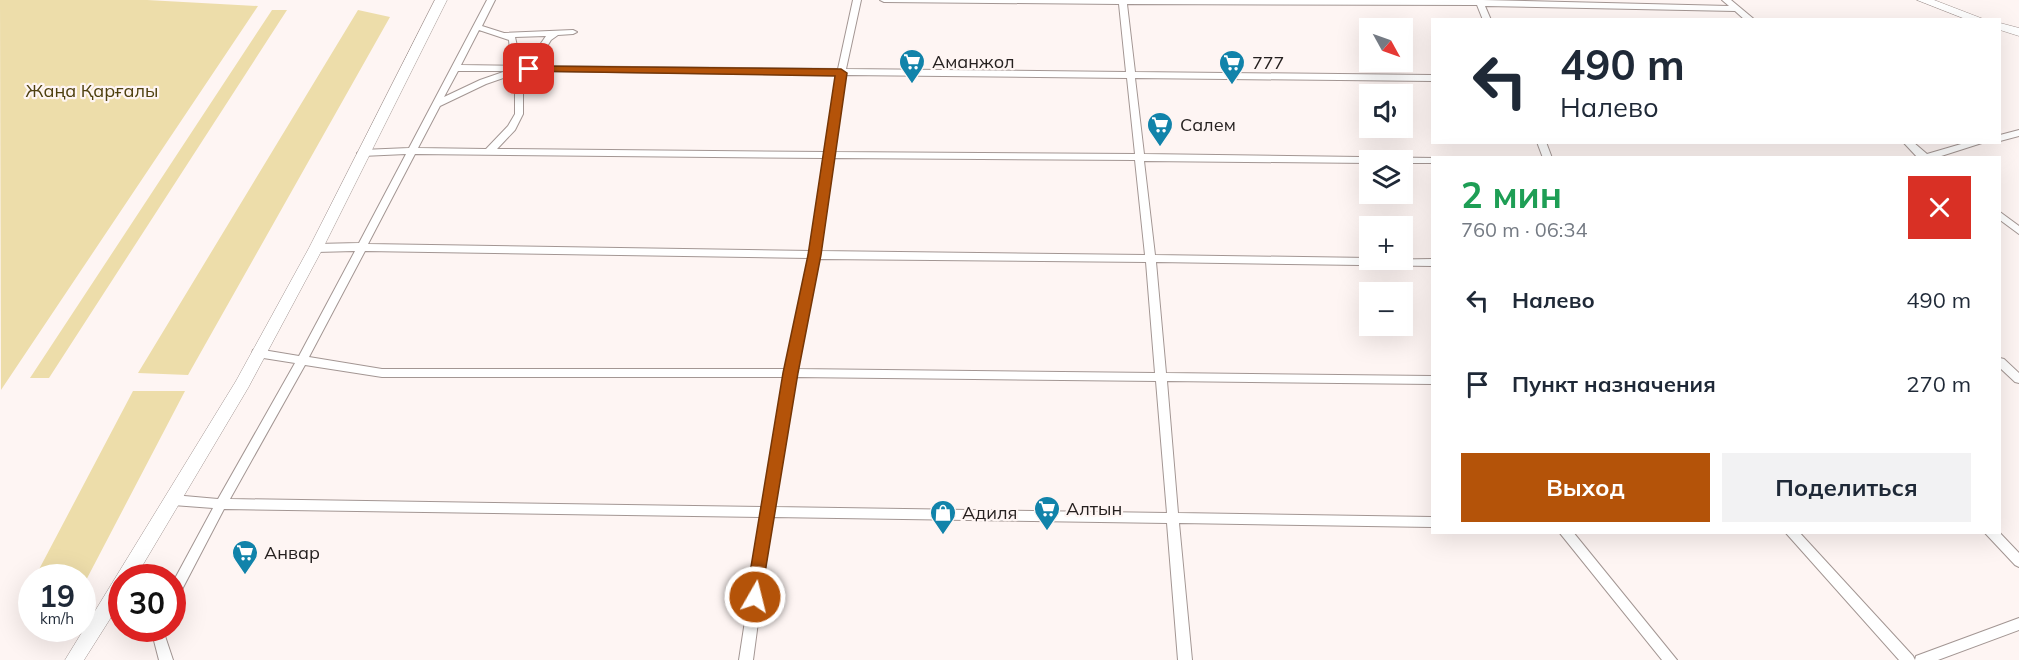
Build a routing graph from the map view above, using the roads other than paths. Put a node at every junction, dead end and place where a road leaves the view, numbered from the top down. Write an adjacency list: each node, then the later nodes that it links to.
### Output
1 (441, 0): 32 (main road)
2 (491, 0): 14 (street)
3 (857, 0): 22 (street)
4 (884, 0): 7 (street)
5 (1726, 0): 9 (street)
6 (1923, 0): 12 (main road)
7 (1123, 1): 8 (street); 23 (street)
8 (1479, 1): 9 (street); 10 (street)
9 (1737, 9): 11 (street)
10 (1486, 18)
11 (1748, 18)
12 (1975, 18)
13 (2001, 26): 16 (main road)
14 (478, 27): 18 (street); 20 (street)
15 (573, 32): 17 (street)
16 (2019, 32)
17 (556, 33): 18 (street); 19 (street)
18 (506, 35): 19 (street)
19 (519, 62): 21 (street)
20 (455, 68): 21 (street); 25 (street)
21 (529, 69): 22 (street); 25 (street); 31 (street)
22 (841, 73): 23 (street); 33 (street)
23 (1131, 75): 24 (street); 36 (street)
24 (1431, 78)
25 (438, 104): 30 (street)
26 (2019, 133): 27 (street)
27 (2001, 138)
28 (1909, 144): 34 (street)
29 (1973, 144): 35 (street)
30 (413, 151): 31 (street); 32 (street); 40 (street)
31 (488, 152): 33 (street)
32 (362, 153): 41 (main road)
33 (829, 156): 36 (street); 42 (street)
34 (1923, 156)
35 (1928, 156)
36 (1140, 159): 37 (street); 43 (street)
37 (1431, 160)
38 (2001, 216): 39 (street)
39 (2019, 231)
40 (360, 247): 41 (street); 42 (street); 46 (street)
41 (316, 248): 45 (main road)
42 (815, 255): 43 (street); 48 (street)
43 (1150, 259): 44 (street); 49 (street)
44 (1431, 262)
45 (257, 353): 46 (street); 52 (main road)
46 (302, 361): 48 (street); 53 (street)
47 (2001, 363): 50 (street)
48 (790, 373): 49 (street); 54 (street)
49 (1161, 376): 51 (street); 55 (street)
50 (2019, 379)
51 (1431, 380)
52 (173, 500): 53 (street); 61 (main road)
53 (221, 504): 54 (street); 62 (street)
54 (766, 514): 55 (street); 68 (street)
55 (1173, 517): 56 (street); 69 (street)
56 (1431, 522)
57 (1567, 534): 70 (street)
58 (1793, 534): 71 (street)
59 (1992, 534): 60 (street)
60 (2019, 561)
61 (134, 564)
62 (186, 570)
63 (108, 606): 66 (main road)
64 (2019, 624): 72 (street)
65 (161, 642): 67 (street)
66 (74, 660)
67 (166, 660)
68 (746, 660)
69 (1185, 660)
70 (1670, 660)
71 (1908, 660)
72 (1920, 660)

